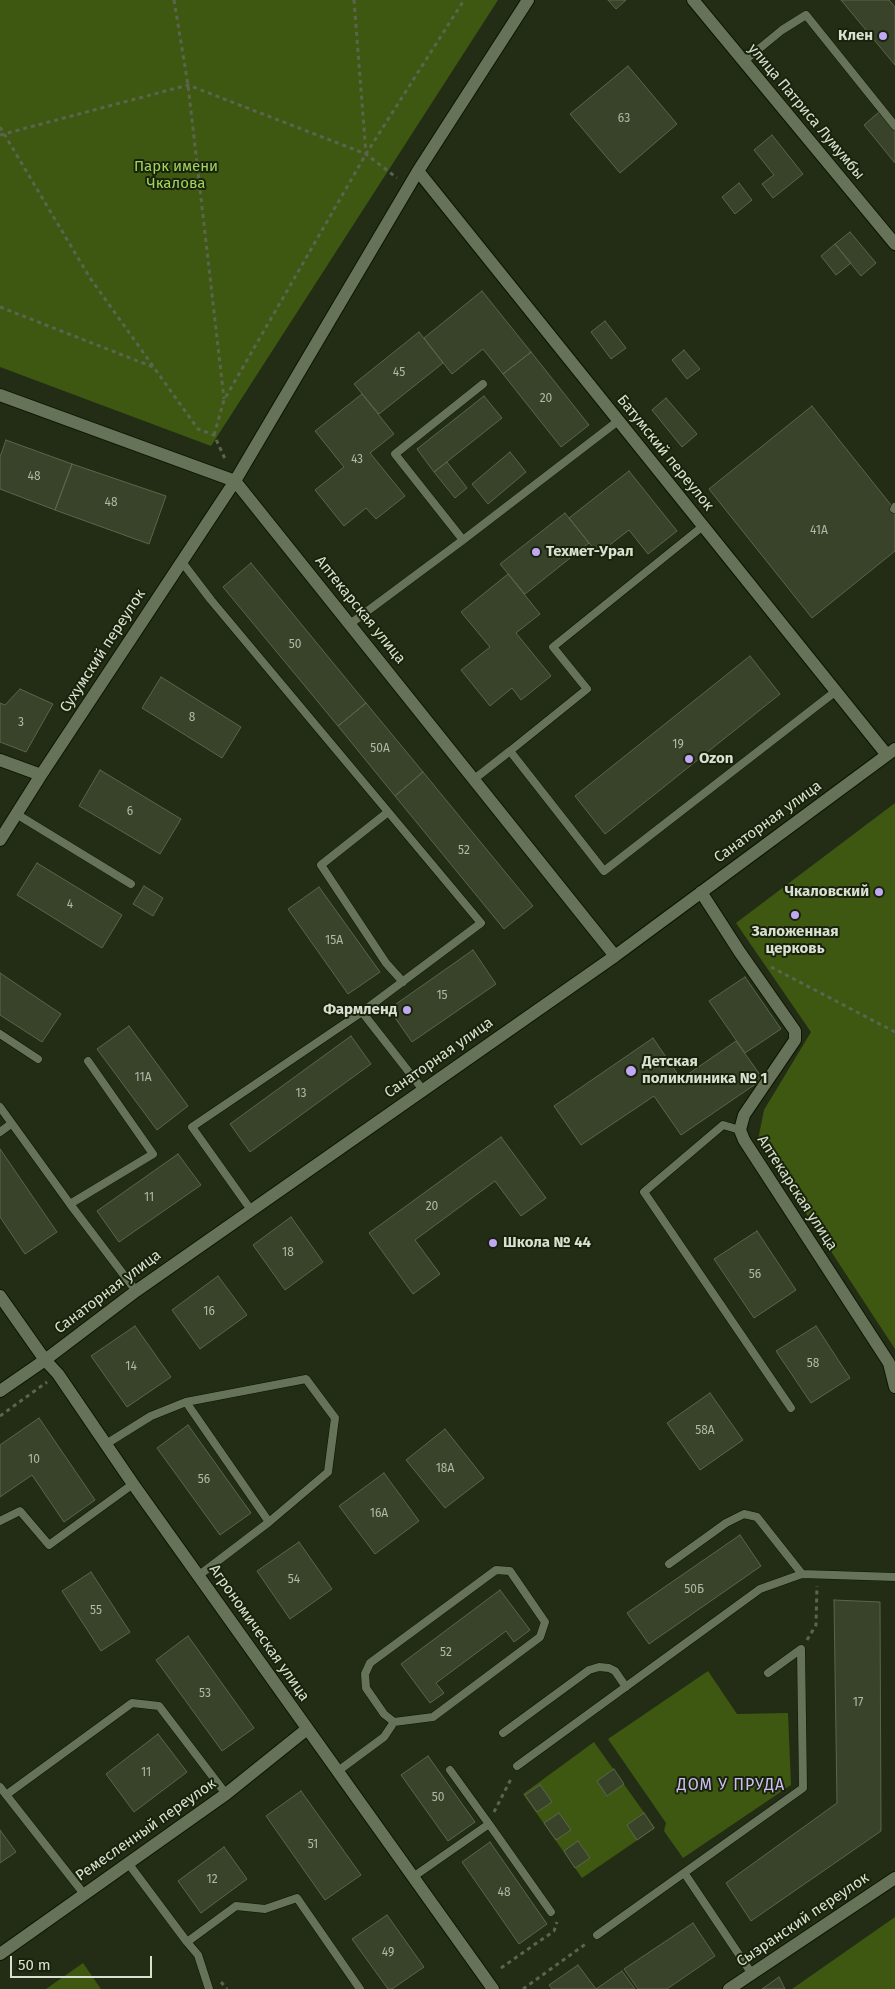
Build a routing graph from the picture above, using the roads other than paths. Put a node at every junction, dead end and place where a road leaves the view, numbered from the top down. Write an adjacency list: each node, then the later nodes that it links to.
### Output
1 (528, 0): 5 (street, Сухумский переулок)
2 (693, 0): 3 (street, улица Патриса Лумумбы)
3 (743, 62): 4 (lane); 6 (street, улица Патриса Лумумбы)
4 (895, 126)
5 (418, 171): 9 (street, Батумский переулок); 10 (street, Сухумский переулок)
6 (895, 244)
7 (483, 384): 12 (lane)
8 (0, 395): 10 (street)
9 (618, 420): 11 (street, Батумский переулок); 12 (lane)
10 (235, 481): 13 (street, Сухумский переулок); 14 (street, Аптекарская улица)
11 (703, 526): 15 (street, Батумский переулок); 16 (lane)
12 (463, 540): 14 (lane)
13 (182, 562): 19 (street, Сухумский переулок); 21 (lane)
14 (350, 624): 20 (street, Аптекарская улица)
15 (836, 691): 16 (lane); 17 (street, Батумский переулок)
16 (510, 751): 20 (lane)
17 (891, 752): 25 (street, Санаторная улица)
18 (0, 760): 19 (street)
19 (41, 775): 22 (street, Сухумский переулок)
20 (473, 780): 26 (street, Аптекарская улица)
21 (388, 812): 27 (lane); 27 (lane)
22 (18, 814): 23 (street, Сухумский переулок); 24 (lane)
23 (0, 840)
24 (131, 884)
25 (701, 892): 26 (street, Санаторная улица); 35 (street, Аптекарская улица)
26 (615, 956): 32 (street, Санаторная улица)
27 (402, 982): 28 (lane)
28 (362, 1012): 32 (lane); 38 (lane)
29 (0, 1034): 30 (lane)
30 (38, 1059)
31 (88, 1061): 37 (lane)
32 (423, 1090): 38 (street, Санаторная улица)
33 (0, 1107): 34 (lane)
34 (11, 1124): 36 (lane); 37 (lane)
35 (740, 1130): 42 (street, Аптекарская улица); 45 (lane)
36 (0, 1132)
37 (70, 1204): 39 (lane)
38 (251, 1210): 39 (street, Санаторная улица)
39 (136, 1291): 41 (street, Санаторная улица)
40 (0, 1296): 41 (street, Агрономическая улица)
41 (45, 1360): 43 (street, Санаторная улица); 46 (street, Агрономическая улица)
42 (895, 1387)
43 (0, 1391)
44 (186, 1402): 46 (lane); 49 (lane); 49 (lane)
45 (790, 1408)
46 (106, 1444): 47 (street, Агрономическая улица)
47 (133, 1484): 48 (lane); 52 (street, Агрономическая улица)
48 (0, 1522)
49 (269, 1522): 52 (lane)
50 (670, 1564): 51 (lane)
51 (802, 1574): 53 (lane); 55 (lane)
52 (198, 1576): 57 (street, Агрономическая улица)
53 (895, 1577)
54 (768, 1673): 67 (lane)
55 (626, 1687): 58 (lane); 59 (lane)
56 (394, 1722): 56 (lane); 61 (lane)
57 (307, 1728): 61 (street, Агрономическая улица); 63 (street, Ремесленный переулок)
58 (503, 1733)
59 (518, 1766)
60 (450, 1770): 65 (lane)
61 (338, 1771): 68 (street, Агрономическая улица)
62 (0, 1787): 64 (lane)
63 (226, 1794): 64 (lane); 66 (street, Ремесленный переулок)
64 (6, 1795): 70 (lane)
65 (489, 1824): 68 (lane); 71 (lane)
66 (128, 1863): 70 (street, Ремесленный переулок); 73 (lane)
67 (685, 1874): 72 (lane); 75 (lane)
68 (413, 1877): 78 (street, Агрономическая улица)
69 (895, 1878): 75 (street, Сызранский переулок)
70 (84, 1894): 74 (street, Ремесленный переулок)
71 (551, 1912)
72 (597, 1935)
73 (186, 1942): 76 (lane); 77 (lane)
74 (0, 1954)
75 (752, 1974): 79 (street, Сызранский переулок)
76 (209, 1989)
77 (360, 1989)
78 (492, 1989)
79 (730, 1989)

